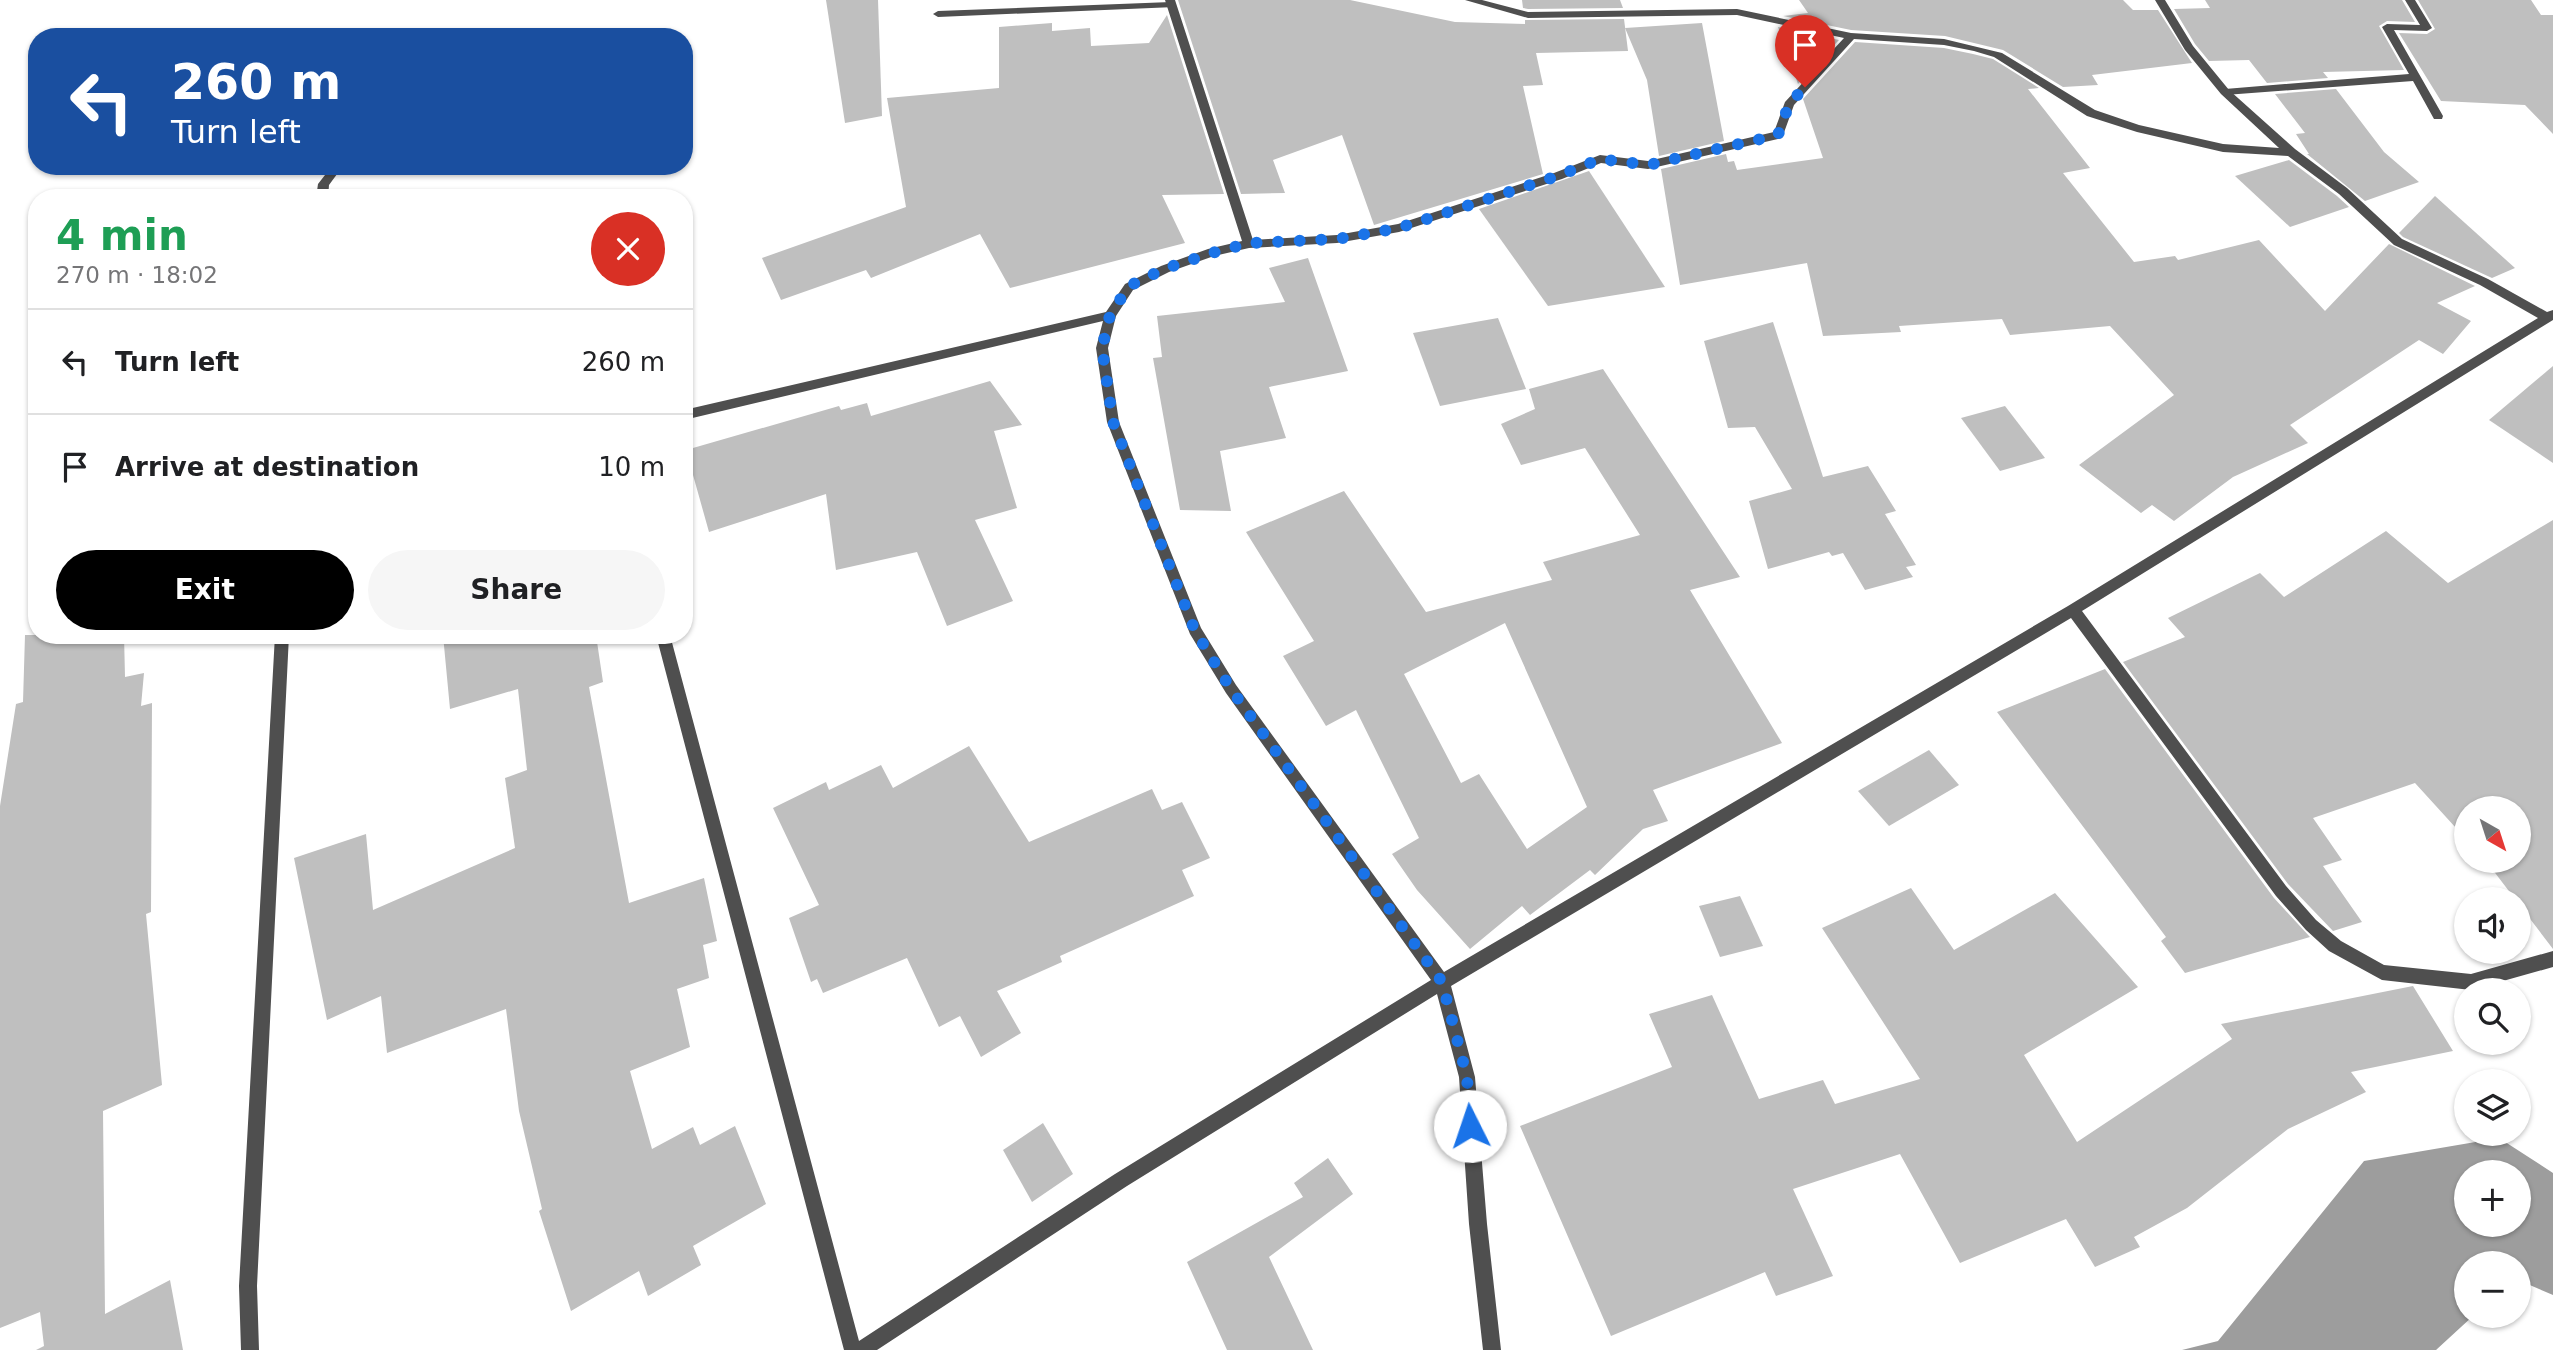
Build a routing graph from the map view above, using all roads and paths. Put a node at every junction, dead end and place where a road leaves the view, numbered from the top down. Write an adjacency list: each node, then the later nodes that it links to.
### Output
1 (1469, 0): 6 (street)
2 (2160, 0): 8 (street)
3 (2410, 0): 7 (street)
4 (1171, 3): 5 (street); 11 (street)
5 (938, 14)
6 (1852, 36): 10 (street); 11 (street)
7 (2417, 77): 8 (street); 9 (street)
8 (2225, 92): 10 (street)
9 (2438, 116)
10 (2291, 152): 13 (street)
11 (1249, 243): 12 (street)
12 (1110, 315): 14 (street); 19 (street)
13 (2550, 316): 15 (street)
14 (693, 413)
15 (2073, 610): 18 (street); 19 (street)
16 (282, 644): 20 (street)
17 (665, 644): 21 (street)
18 (2553, 959)
19 (1442, 982): 22 (street); 23 (street)
20 (250, 1350)
21 (853, 1350)
22 (861, 1350)
23 (1492, 1350)

